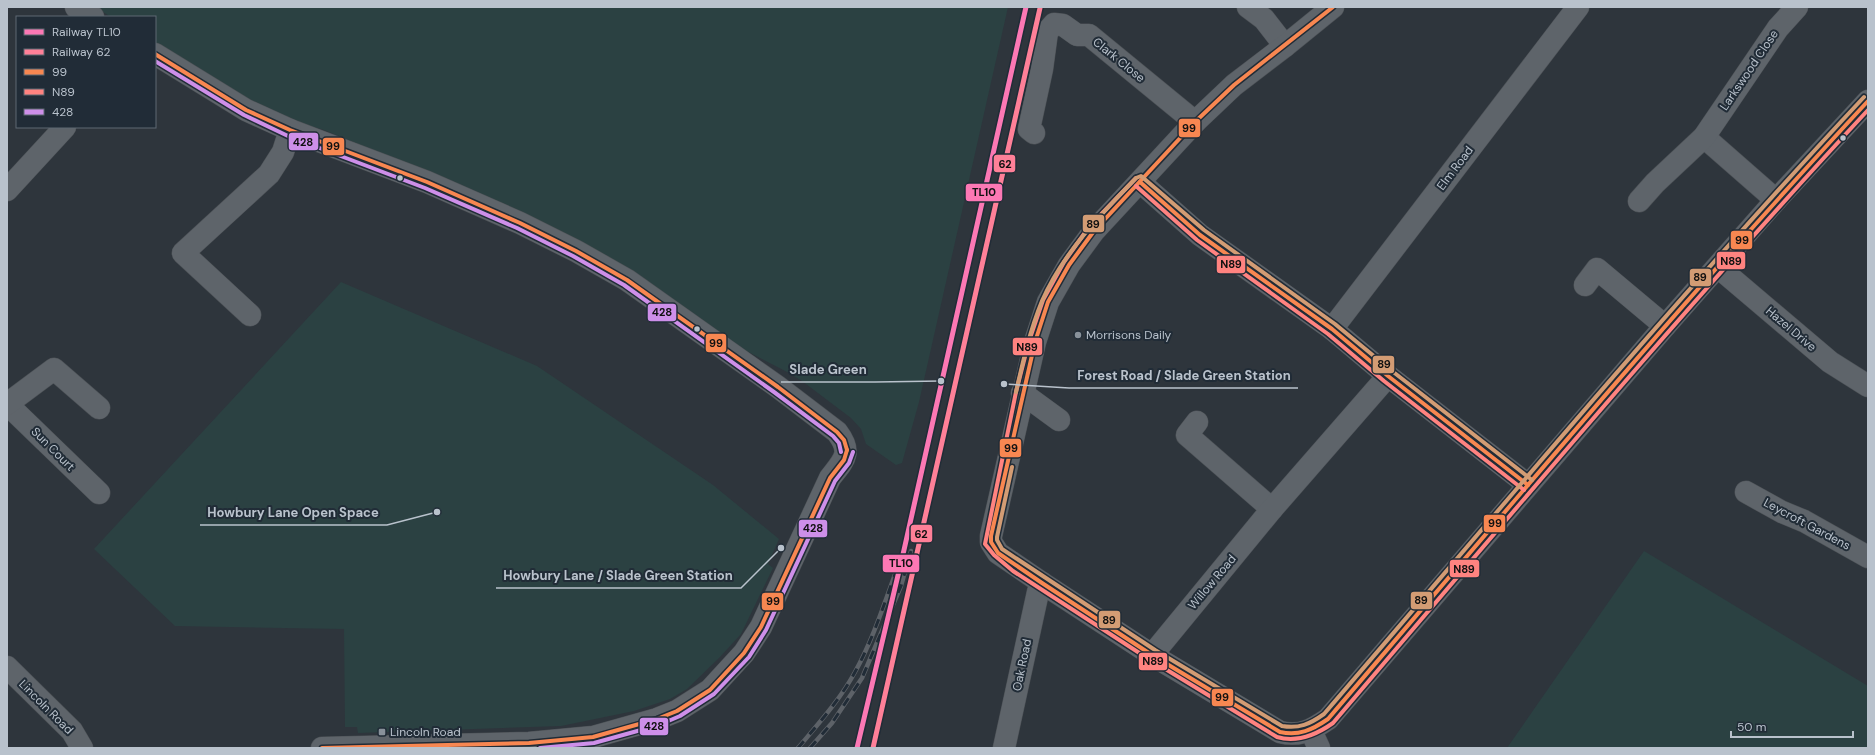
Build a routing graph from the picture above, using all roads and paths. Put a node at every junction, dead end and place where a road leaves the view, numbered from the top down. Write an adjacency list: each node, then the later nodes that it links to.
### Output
1 (76, 7): 6 (street)
2 (1248, 7): 7 (street)
3 (1333, 7): 7 (street)
4 (1578, 7): 23 (street, Elm Road)
5 (1797, 7): 14 (street, Larkswood Close)
6 (91, 16)
7 (1286, 46): 10 (street)
8 (156, 55): 12 (street)
9 (1868, 101): 17 (street)
10 (1195, 122): 13 (street, Clark Close); 15 (street)
11 (64, 128): 16 (street)
12 (290, 130): 21 (street); 41 (street)
13 (1034, 133)
14 (1704, 137): 17 (street); 18 (street, Larkswood Close)
15 (1140, 182): 23 (street); 26 (street)
16 (7, 190)
17 (1776, 200): 19 (street)
18 (1639, 201)
19 (1718, 267): 22 (street); 25 (street, Hazel Drive)
20 (1585, 285): 22 (street)
21 (250, 315)
22 (1665, 326): 31 (street)
23 (1332, 329): 24 (street)
24 (1388, 376): 31 (street); 34 (street, Willow Road)
25 (1868, 386)
26 (1022, 393): 29 (street); 36 (street)
27 (7, 404): 28 (street, Sun Court); 33 (street, Sun Court)
28 (99, 408)
29 (1058, 420)
30 (1187, 434): 34 (street)
31 (1528, 485): 39 (street)
32 (1746, 492): 35 (street, Leycroft Gardens)
33 (99, 494)
34 (1272, 509): 37 (street, Willow Road)
35 (1868, 557)
36 (1042, 583): 37 (street); 42 (street, Oak Road)
37 (1152, 655): 39 (street)
38 (7, 667): 40 (street, Lincoln Road)
39 (1315, 740)
40 (82, 748)
41 (322, 748)
42 (1004, 748)

